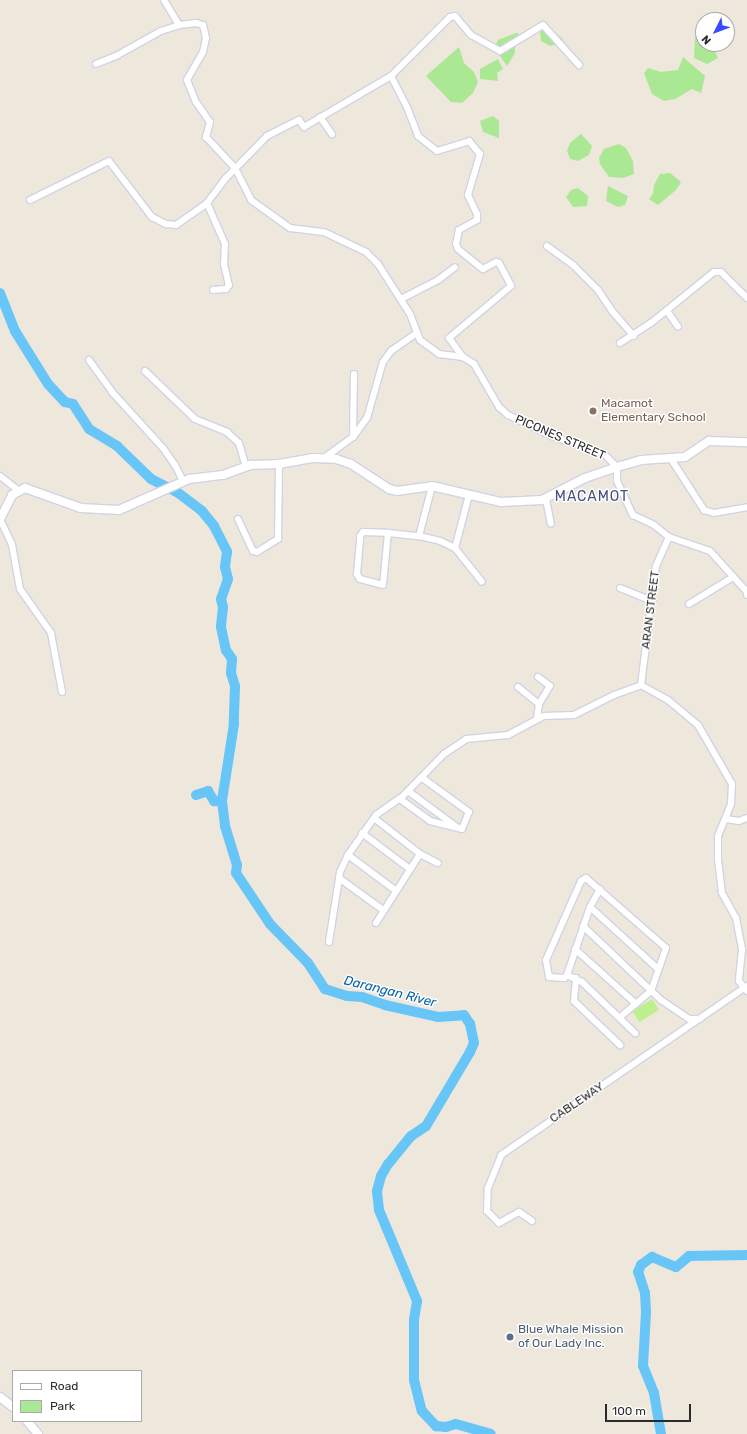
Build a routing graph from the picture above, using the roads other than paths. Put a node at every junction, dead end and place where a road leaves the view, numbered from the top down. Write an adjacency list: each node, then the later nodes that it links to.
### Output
1 (164, 0): 2 (street)
2 (179, 24): 3 (street); 8 (street)
3 (96, 64)
4 (579, 65): 5 (street)
5 (391, 76): 6 (street); 21 (street, PICONES STREET)
6 (320, 117): 7 (street); 8 (street)
7 (332, 134)
8 (235, 168): 10 (street); 15 (street)
9 (30, 200): 10 (street)
10 (207, 203): 13 (street)
11 (546, 246): 19 (street)
12 (455, 267): 15 (street)
13 (213, 290)
14 (747, 298): 16 (street)
15 (401, 299): 18 (street)
16 (667, 311): 17 (street); 19 (street)
17 (678, 327)
18 (416, 334): 21 (street); 25 (street)
19 (634, 336): 20 (street)
20 (620, 343)
21 (463, 357): 31 (street, PICONES STREET)
22 (89, 360): 33 (street)
23 (145, 371): 30 (street)
24 (354, 374): 25 (street)
25 (353, 437): 27 (street)
26 (747, 442): 28 (street)
27 (324, 458): 29 (street); 34 (street)
28 (672, 459): 31 (street); 38 (street)
29 (279, 464): 30 (street); 39 (street)
30 (246, 467): 33 (street)
31 (617, 467): 37 (street); 44 (street)
32 (0, 476): 35 (street)
33 (180, 482): 35 (street)
34 (432, 486): 36 (street); 43 (street)
35 (18, 490): 40 (street)
36 (469, 495): 37 (street); 45 (street)
37 (546, 499): 41 (street)
38 (747, 507)
39 (238, 518)
40 (0, 519): 55 (street)
41 (551, 524)
42 (388, 533): 42 (street); 43 (street)
43 (419, 536): 45 (street)
44 (669, 537): 46 (street); 50 (street, ARAN STREET)
45 (455, 548): 47 (street)
46 (732, 577): 49 (street); 51 (street)
47 (482, 582)
48 (620, 588): 50 (street)
49 (747, 596)
50 (652, 601): 53 (street, ARAN STREET)
51 (689, 604)
52 (538, 677): 56 (street)
53 (641, 685): 57 (street); 63 (street)
54 (518, 687): 56 (street)
55 (62, 692)
56 (539, 704): 57 (street)
57 (537, 718): 58 (street)
58 (420, 777): 59 (street); 64 (street)
59 (408, 791): 60 (street); 64 (street)
60 (400, 799): 61 (street); 64 (street)
61 (374, 818): 65 (street); 66 (street)
62 (747, 818): 63 (street)
63 (726, 819): 82 (street)
64 (459, 829)
65 (362, 834): 67 (street); 69 (street)
66 (420, 854): 68 (street); 69 (street)
67 (348, 855): 70 (street); 72 (street)
68 (438, 863)
69 (410, 869): 72 (street)
70 (339, 878): 74 (street); 77 (street)
71 (600, 888): 73 (street); 79 (street); 80 (street)
72 (395, 890): 74 (street)
73 (590, 907): 76 (street); 79 (street)
74 (383, 910): 75 (street)
75 (376, 923)
76 (583, 926): 78 (street); 83 (street)
77 (329, 942)
78 (575, 949): 80 (street); 84 (street)
79 (657, 968): 83 (street)
80 (567, 975): 81 (street)
81 (576, 978): 85 (street); 88 (street)
82 (746, 988): 86 (street, CABLEWAY)
83 (651, 991): 84 (street); 86 (street)
84 (636, 1004): 85 (street)
85 (620, 1017): 87 (street)
86 (701, 1018): 89 (street, CABLEWAY)
87 (635, 1033)
88 (620, 1045)
89 (532, 1221)
90 (0, 1397): 91 (street)
91 (12, 1406)
92 (28, 1422): 93 (street)
93 (38, 1434)

